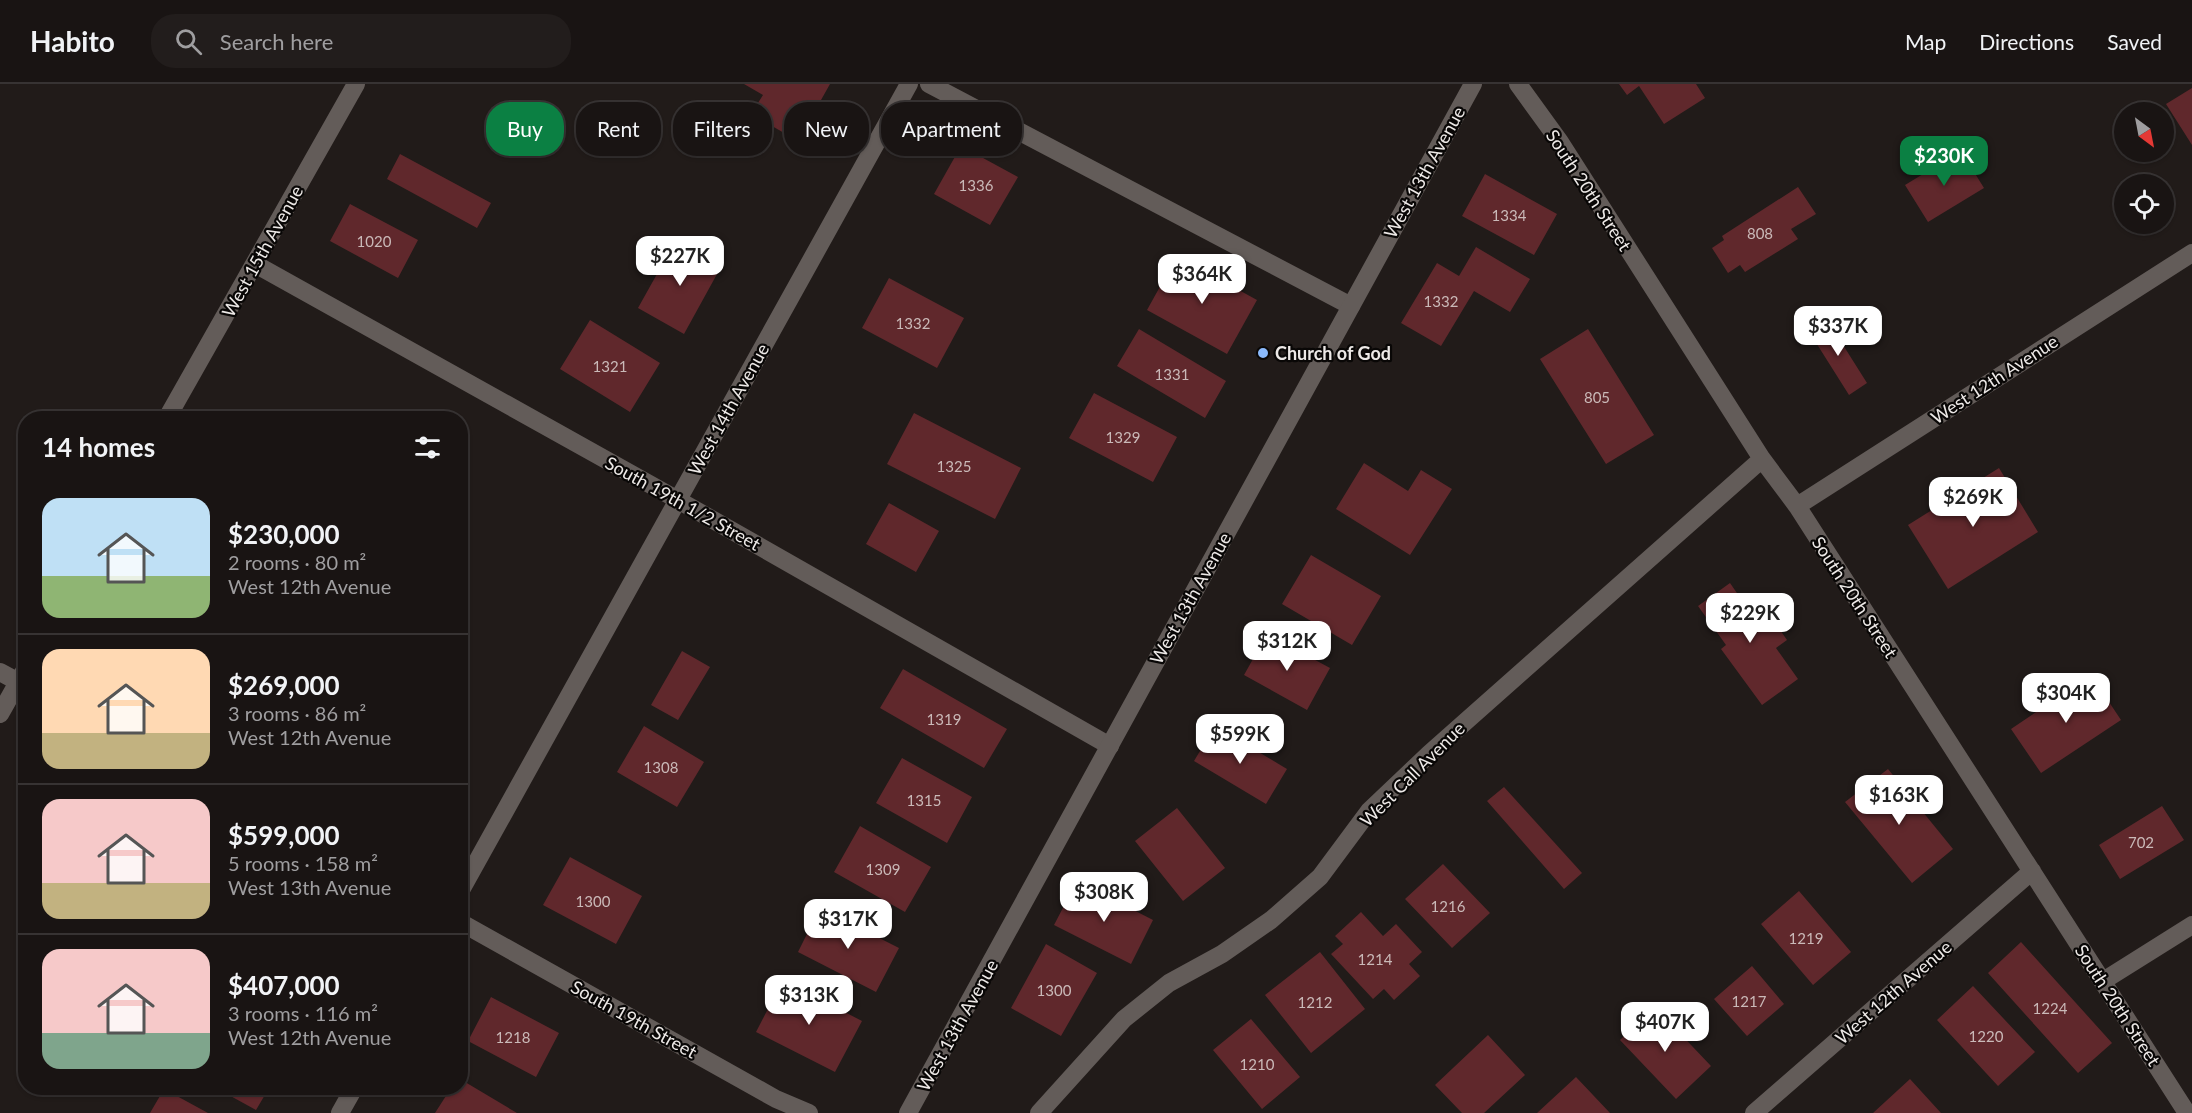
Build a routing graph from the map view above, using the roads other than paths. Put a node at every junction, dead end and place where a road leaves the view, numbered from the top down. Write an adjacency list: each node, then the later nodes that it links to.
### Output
1 (356, 84): 7 (street, West 15th Avenue)
2 (909, 84): 11 (street, West 14th Avenue)
3 (929, 84): 8 (street)
4 (1473, 84): 8 (street, West 13th Avenue)
5 (1518, 84): 10 (street, South 20th Street)
6 (2192, 253): 12 (street, West 12th Avenue)
7 (255, 264): 9 (street, West 15th Avenue); 11 (street, South 19th 1/2 Street)
8 (1351, 306): 17 (street, West 13th Avenue)
9 (171, 411)
10 (1761, 459): 12 (street, South 20th Street); 27 (street, West Call Avenue)
11 (678, 500): 17 (street, South 19th 1/2 Street); 19 (street, West 14th Avenue)
12 (1797, 506): 18 (street, South 20th Street)
13 (0, 672): 14 (street)
14 (18, 677)
15 (18, 687): 16 (street)
16 (0, 714)
17 (1110, 746): 26 (street, West 13th Avenue)
18 (2032, 871): 22 (street, South 20th Street); 28 (street, West 12th Avenue)
19 (468, 878)
20 (2192, 925): 22 (street)
21 (468, 927): 25 (street, South 19th Street)
22 (2103, 981): 29 (street, South 20th Street)
23 (350, 1095): 24 (street)
24 (340, 1113)
25 (809, 1113)
26 (908, 1113)
27 (1040, 1113)
28 (1754, 1113)
29 (2187, 1113)

